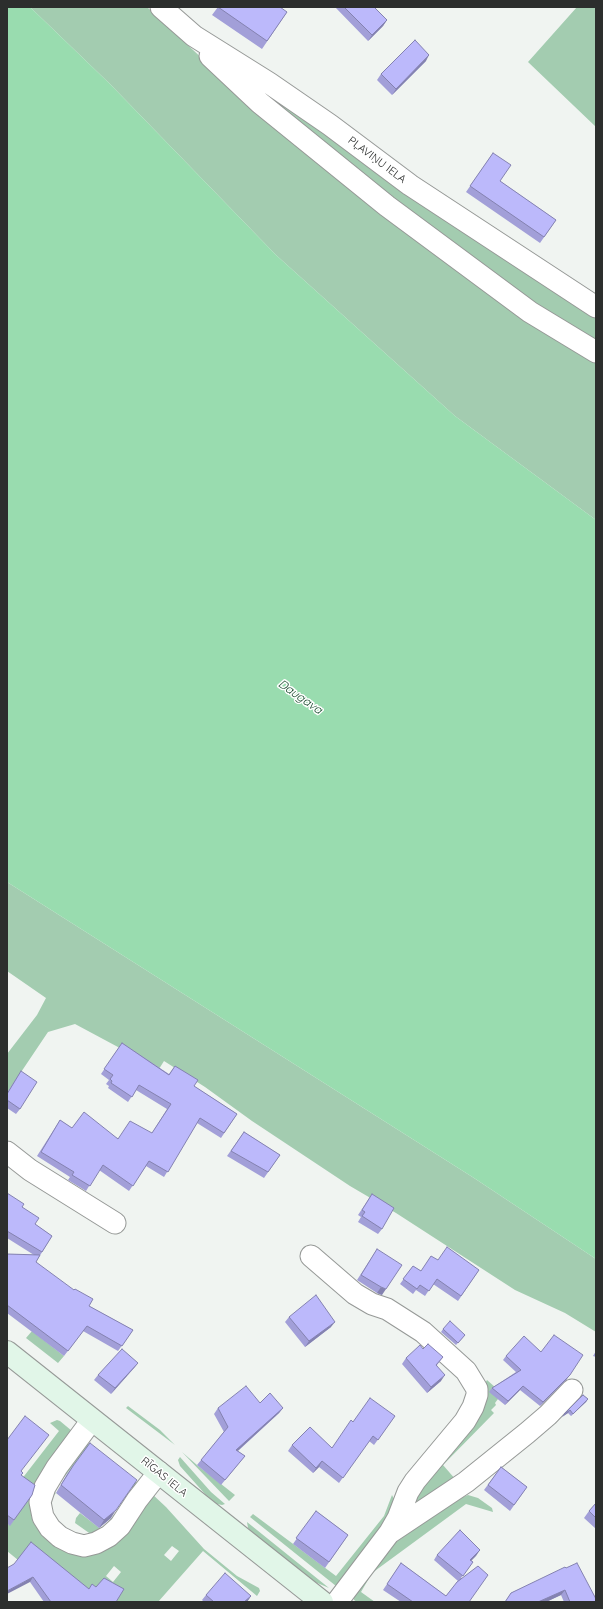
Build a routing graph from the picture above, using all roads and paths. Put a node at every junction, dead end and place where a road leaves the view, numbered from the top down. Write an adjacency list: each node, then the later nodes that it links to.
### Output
1 (161, 7): 2 (street, PĻAVIŅU IELA)
2 (194, 36): 3 (street, PĻAVIŅU IELA); 4 (street)
3 (596, 307)
4 (596, 352)
5 (7, 1152): 6 (street)
6 (115, 1223)
7 (311, 1256): 12 (street)
8 (7, 1352): 10 (main road, RĪGAS IELA)
9 (572, 1390): 12 (street)
10 (92, 1420): 11 (main road, RĪGAS IELA); 11 (street)
11 (159, 1472): 13 (main road, RĪGAS IELA)
12 (390, 1532): 14 (street)
13 (322, 1602)
14 (337, 1602)

